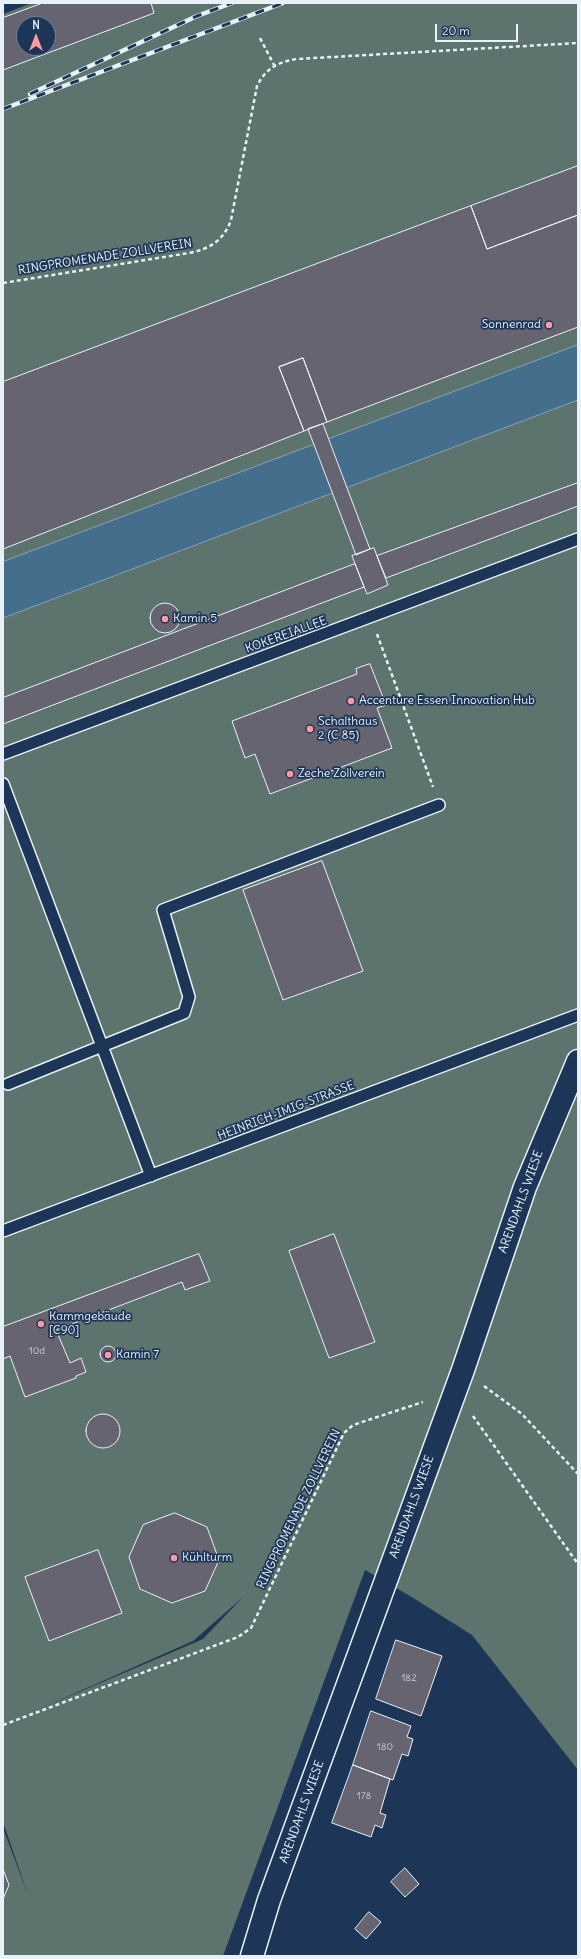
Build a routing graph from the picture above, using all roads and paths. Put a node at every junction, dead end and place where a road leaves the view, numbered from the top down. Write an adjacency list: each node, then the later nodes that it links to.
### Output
1 (260, 38): 3 (path)
2 (578, 43): 3 (path)
3 (274, 65): 4 (path, RINGPROMENADE ZOLLVEREIN)
4 (3, 283)
5 (578, 539): 6 (lane, KOKEREIALLEE)
6 (370, 617): 7 (lane, KOKEREIALLEE); 9 (path)
7 (3, 754)
8 (3, 784): 11 (lane)
9 (439, 805): 11 (lane)
10 (578, 1015): 14 (lane, HEINRICH-IMIG-STRASSE)
11 (102, 1047): 13 (lane); 14 (lane)
12 (578, 1061): 16 (street, ARENDAHLS WIESE)
13 (8, 1084)
14 (151, 1176): 15 (lane, HEINRICH-IMIG-STRASSE)
15 (3, 1231)
16 (462, 1370): 17 (street, ARENDAHLS WIESE); 18 (path)
17 (454, 1391): 19 (path); 20 (path, RINGPROMENADE ZOLLVEREIN); 21 (street, ARENDAHLS WIESE)
18 (578, 1474)
19 (578, 1564)
20 (3, 1725)
21 (252, 1956)

